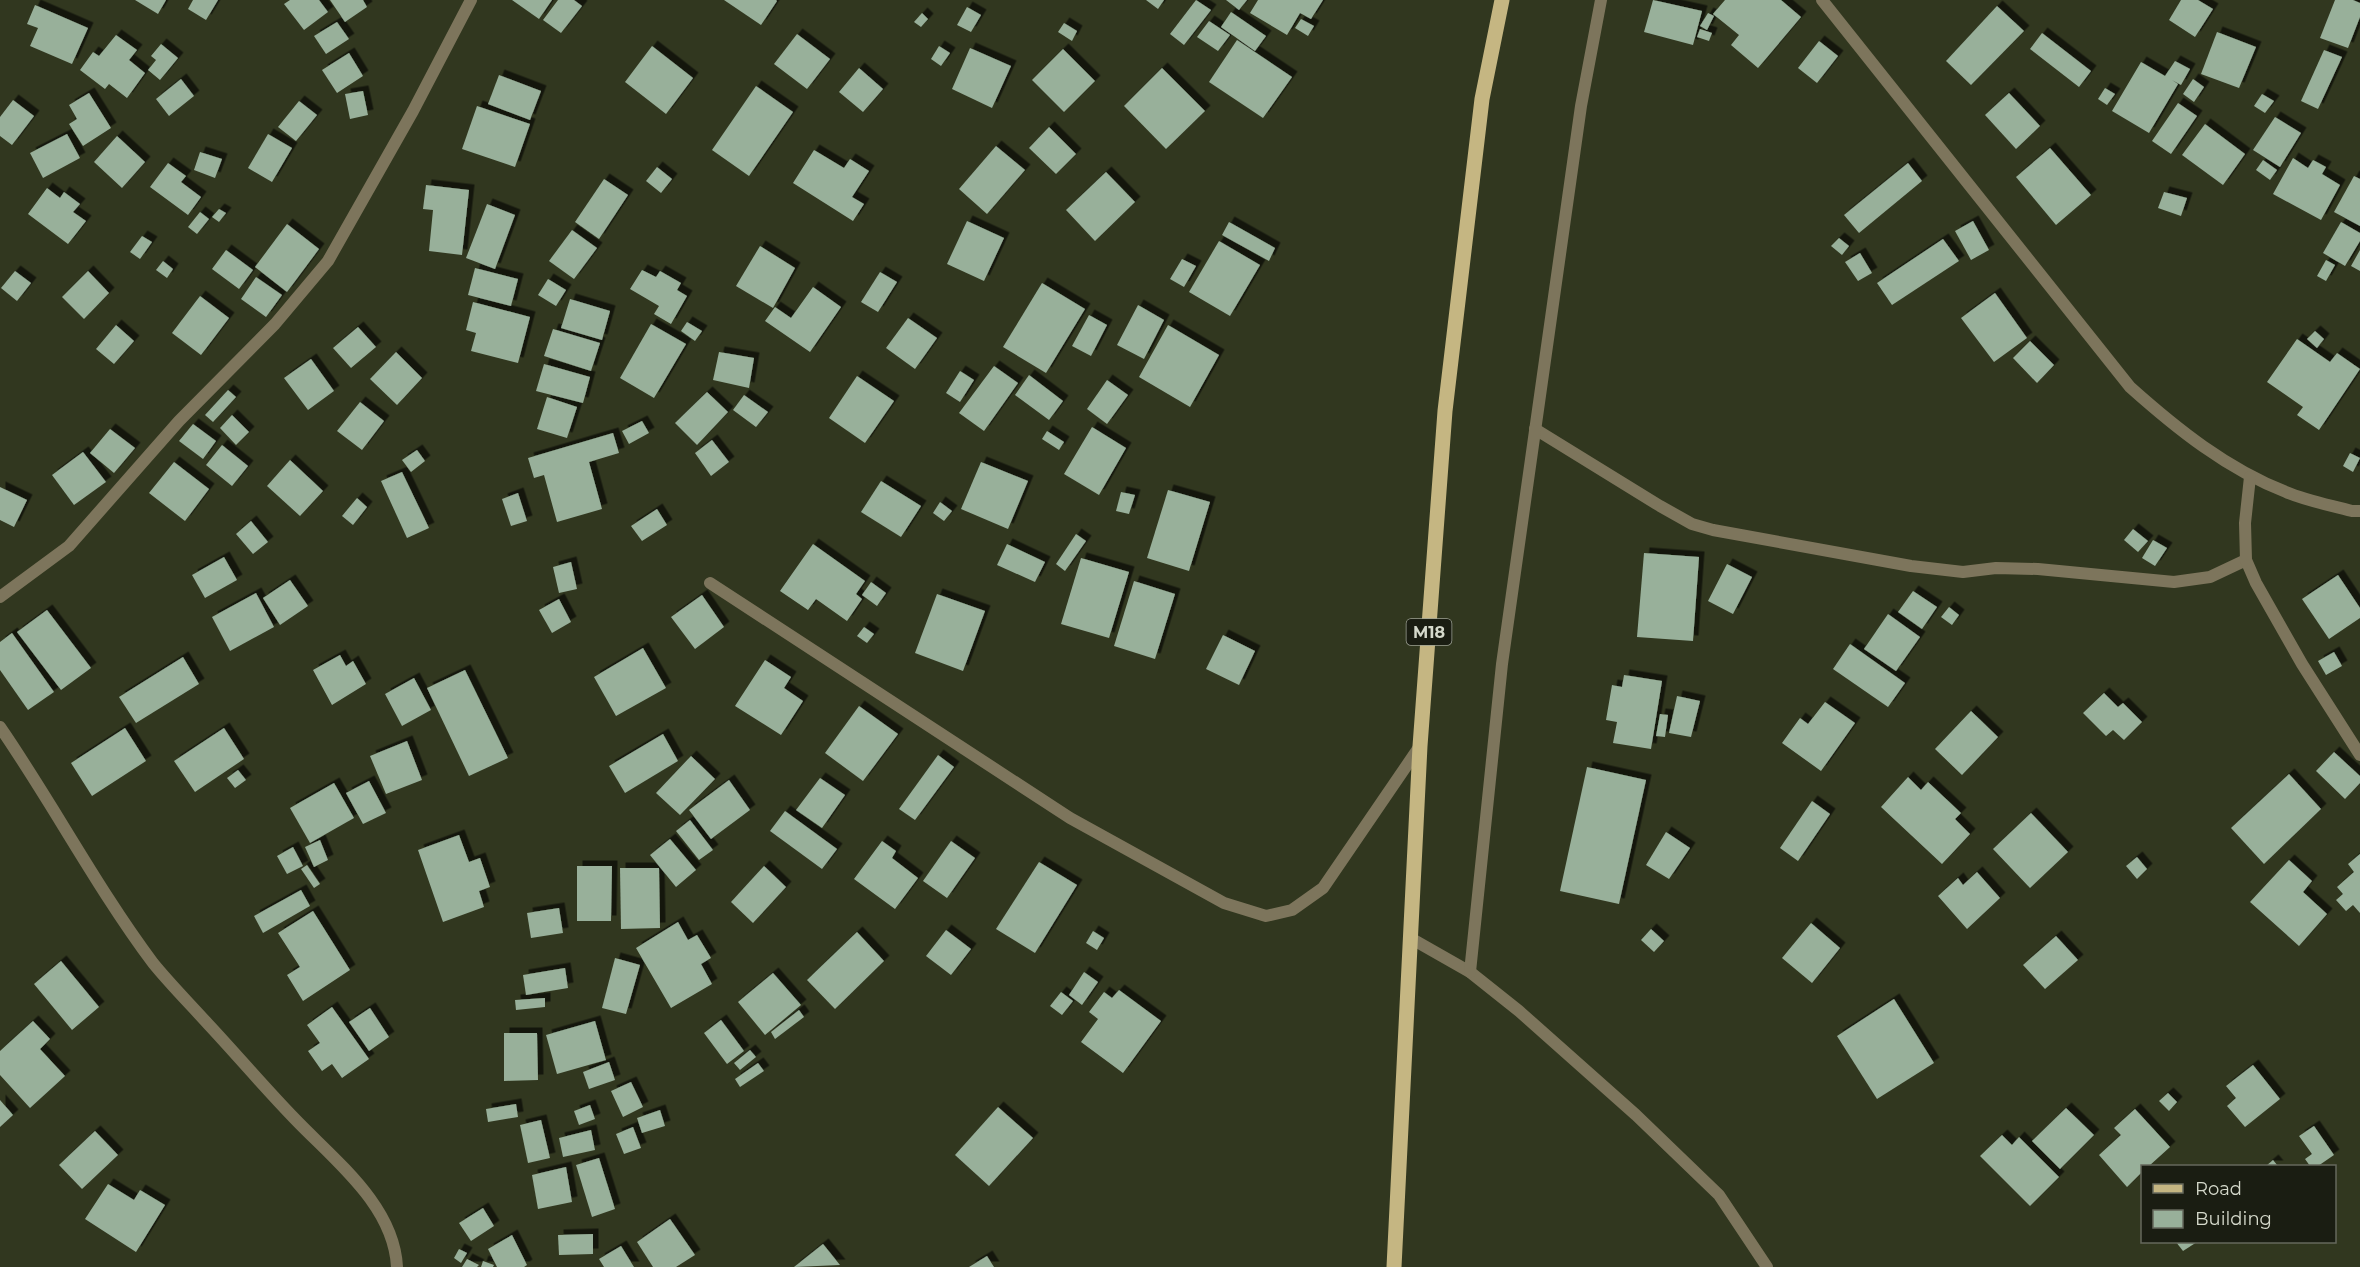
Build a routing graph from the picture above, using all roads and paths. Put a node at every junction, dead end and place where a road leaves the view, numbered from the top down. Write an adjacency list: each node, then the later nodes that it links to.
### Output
1 (471, 0): 10 (street)
2 (1502, 0): 12 (main road, M18)
3 (1601, 0): 5 (street)
4 (1822, 0): 6 (street)
5 (1535, 429): 8 (street); 15 (street)
6 (2250, 477): 7 (street); 8 (street)
7 (2360, 511)
8 (2246, 560): 13 (street)
9 (710, 583): 12 (street)
10 (0, 597)
11 (0, 727): 16 (street)
12 (1420, 746): 14 (main road, M18)
13 (2360, 755)
14 (1412, 939): 15 (street); 17 (main road, M18)
15 (1470, 972): 18 (street)
16 (397, 1267)
17 (1394, 1267)
18 (1767, 1267)

